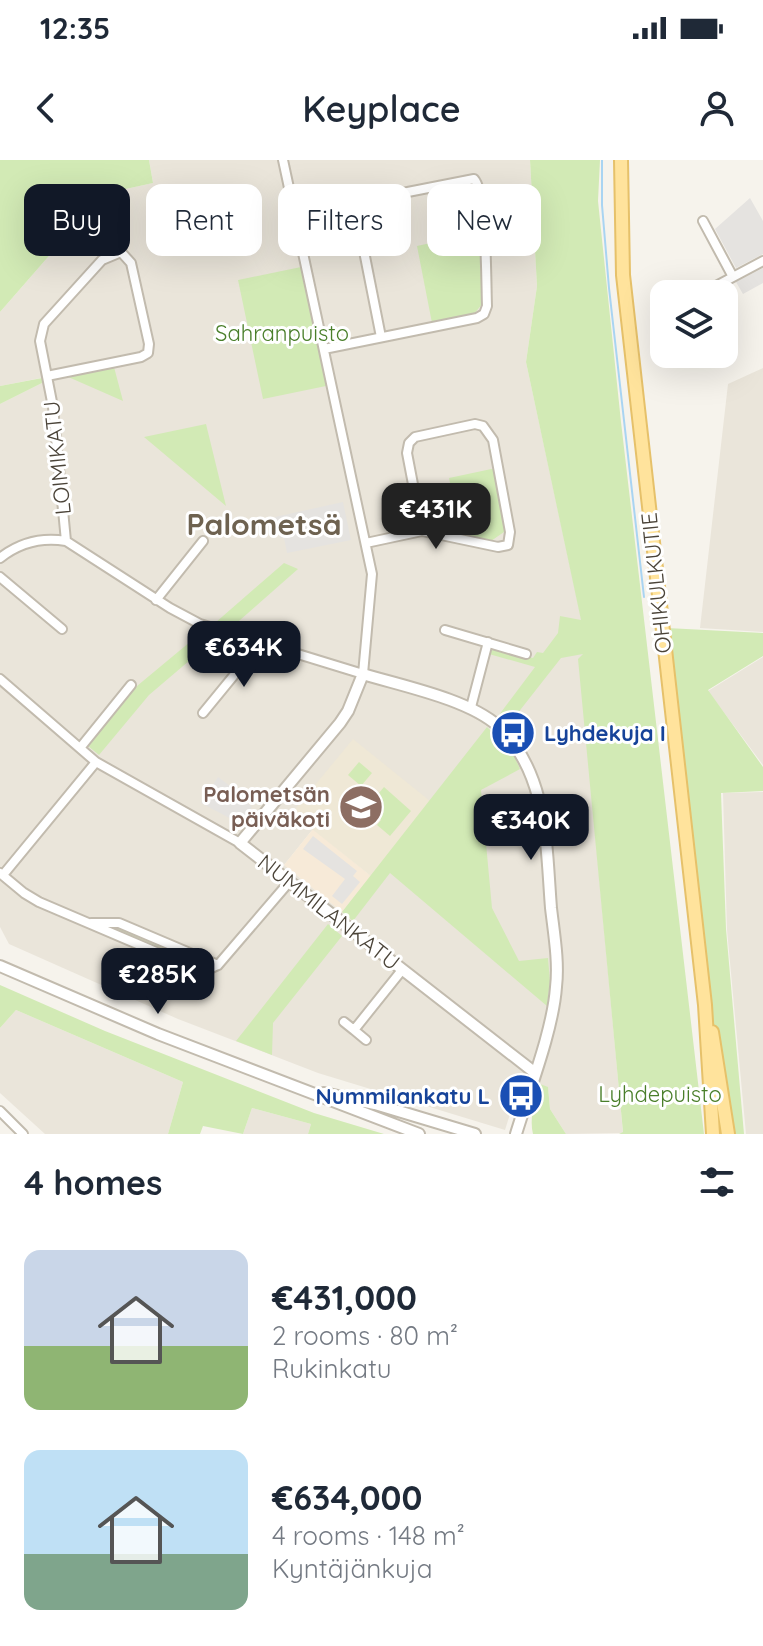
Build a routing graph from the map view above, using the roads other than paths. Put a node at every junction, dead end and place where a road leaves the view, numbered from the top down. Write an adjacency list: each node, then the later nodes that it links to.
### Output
1 (283, 160): 8 (street)
2 (621, 160): 38 (main road, OHIKULKUTIE)
3 (703, 221): 5 (street)
4 (763, 261): 5 (street)
5 (733, 277): 6 (street)
6 (727, 280)
7 (381, 337): 7 (street); 8 (street)
8 (324, 349): 13 (street)
9 (47, 376): 9 (street, LOIMIKATU); 11 (street, LOIMIKATU)
10 (422, 531): 10 (street); 13 (street)
11 (66, 541): 15 (street); 18 (street)
12 (203, 541): 18 (street)
13 (366, 543): 24 (street)
14 (0, 544): 15 (street)
15 (8, 552): 16 (street)
16 (0, 558)
17 (0, 577): 19 (street)
18 (156, 600): 22 (street)
19 (62, 629)
20 (445, 630): 21 (street)
21 (488, 642): 23 (street); 27 (street)
22 (263, 645): 24 (street); 28 (street)
23 (526, 654)
24 (363, 674): 27 (street); 31 (street)
25 (0, 679): 29 (street, NUMMILANKATU)
26 (131, 685): 29 (street)
27 (471, 707): 42 (street)
28 (203, 713)
29 (80, 748): 30 (street, NUMMILANKATU)
30 (96, 762): 31 (street, NUMMILANKATU); 32 (street)
31 (240, 843): 33 (street, NUMMILANKATU)
32 (1, 874): 34 (street)
33 (290, 881): 35 (street); 37 (street, NUMMILANKATU)
34 (87, 924): 35 (street); 35 (street)
35 (218, 965)
36 (0, 966): 43 (street)
37 (402, 970): 40 (street); 42 (street, NUMMILANKATU)
38 (705, 1005): 49 (main road, OHIKULKUTIE); 50 (main road, OHIKULKUTIE)
39 (344, 1022): 40 (street)
40 (354, 1030): 41 (street)
41 (366, 1040)
42 (534, 1072): 48 (street)
43 (306, 1090): 46 (street); 47 (street)
44 (0, 1111): 45 (street)
45 (23, 1134)
46 (419, 1134)
47 (475, 1134)
48 (516, 1134)
49 (713, 1134)
50 (728, 1134)

